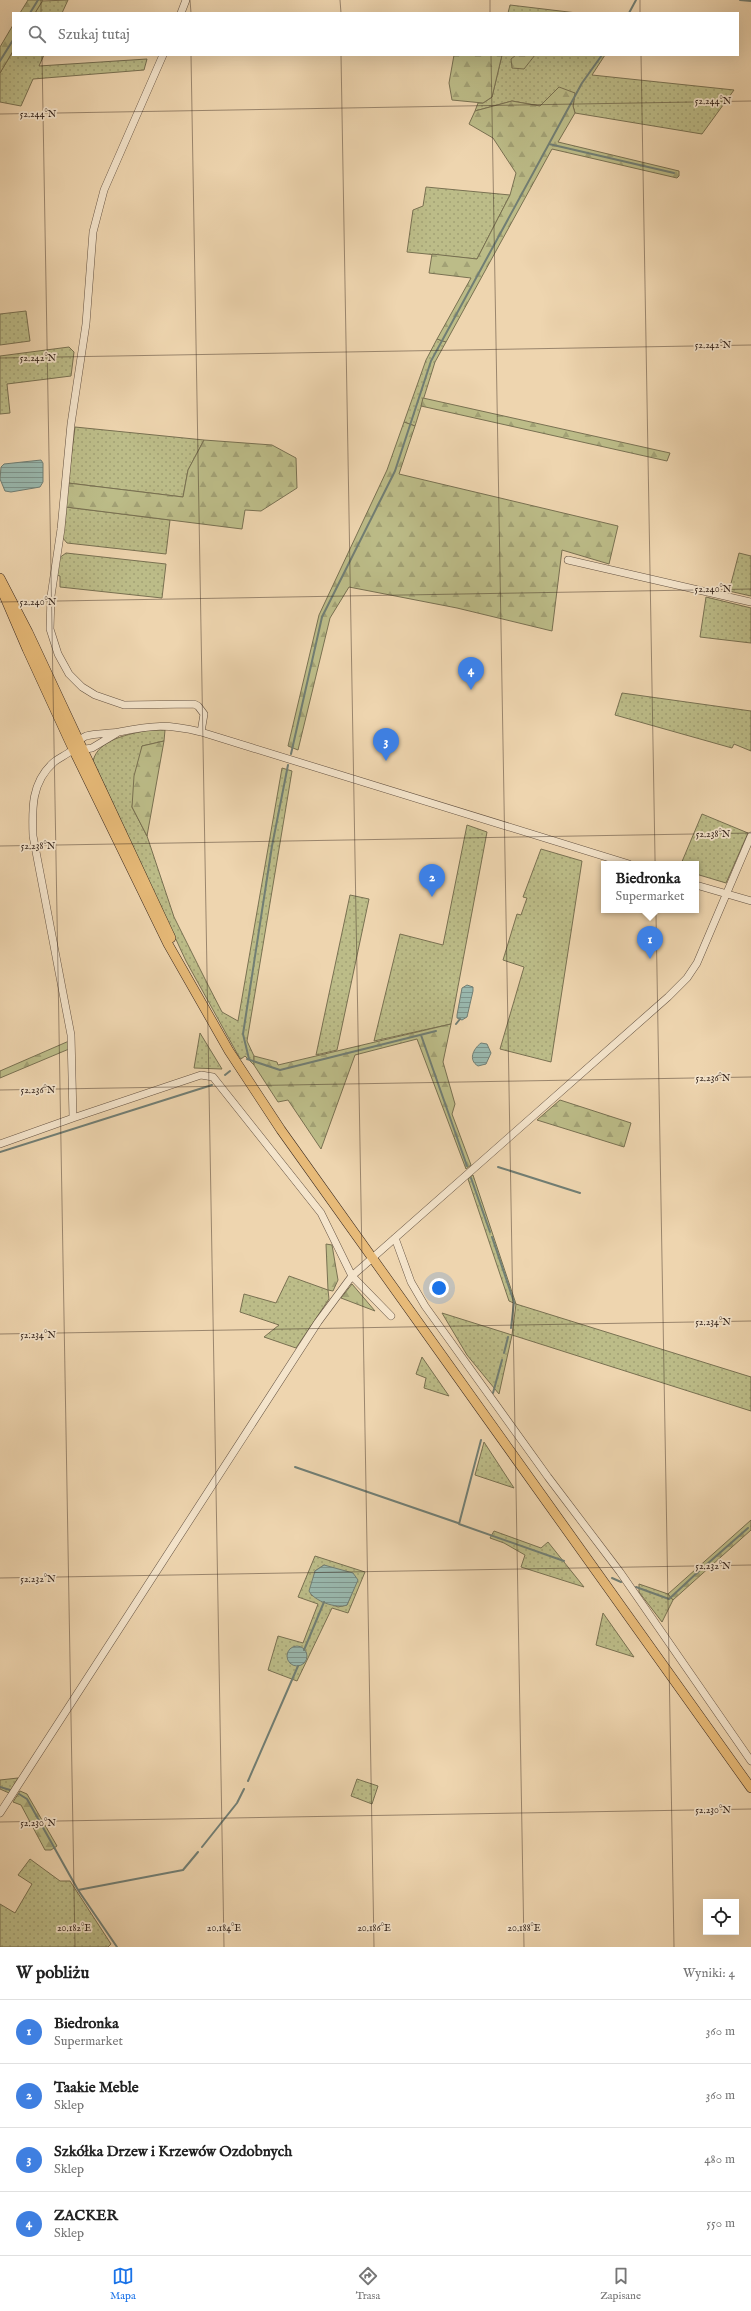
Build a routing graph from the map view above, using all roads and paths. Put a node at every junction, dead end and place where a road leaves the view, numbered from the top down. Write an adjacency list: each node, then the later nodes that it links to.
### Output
1 (186, 0): 2 (street)
2 (181, 12)
3 (162, 56): 9 (street)
4 (568, 560): 7 (street)
5 (0, 578): 10 (main road)
6 (0, 586): 11 (main road)
7 (751, 602)
8 (118, 732): 9 (street); 10 (street); 12 (street)
9 (201, 732): 14 (street)
10 (79, 740): 11 (street); 12 (main road)
11 (73, 749): 12 (street); 18 (main road); 19 (street)
12 (84, 750): 18 (main road)
13 (751, 836): 16 (street)
14 (619, 861)
15 (699, 886): 16 (street)
16 (727, 894): 17 (street); 21 (street)
17 (751, 901)
18 (178, 961): 22 (main road)
19 (73, 1118): 20 (street); 23 (street)
20 (0, 1144)
21 (395, 1238): 22 (street); 25 (street)
22 (372, 1257): 23 (street); 26 (main road)
23 (352, 1276): 24 (street); 27 (street)
24 (391, 1316)
25 (751, 1761)
26 (751, 1788)
27 (0, 1814)

